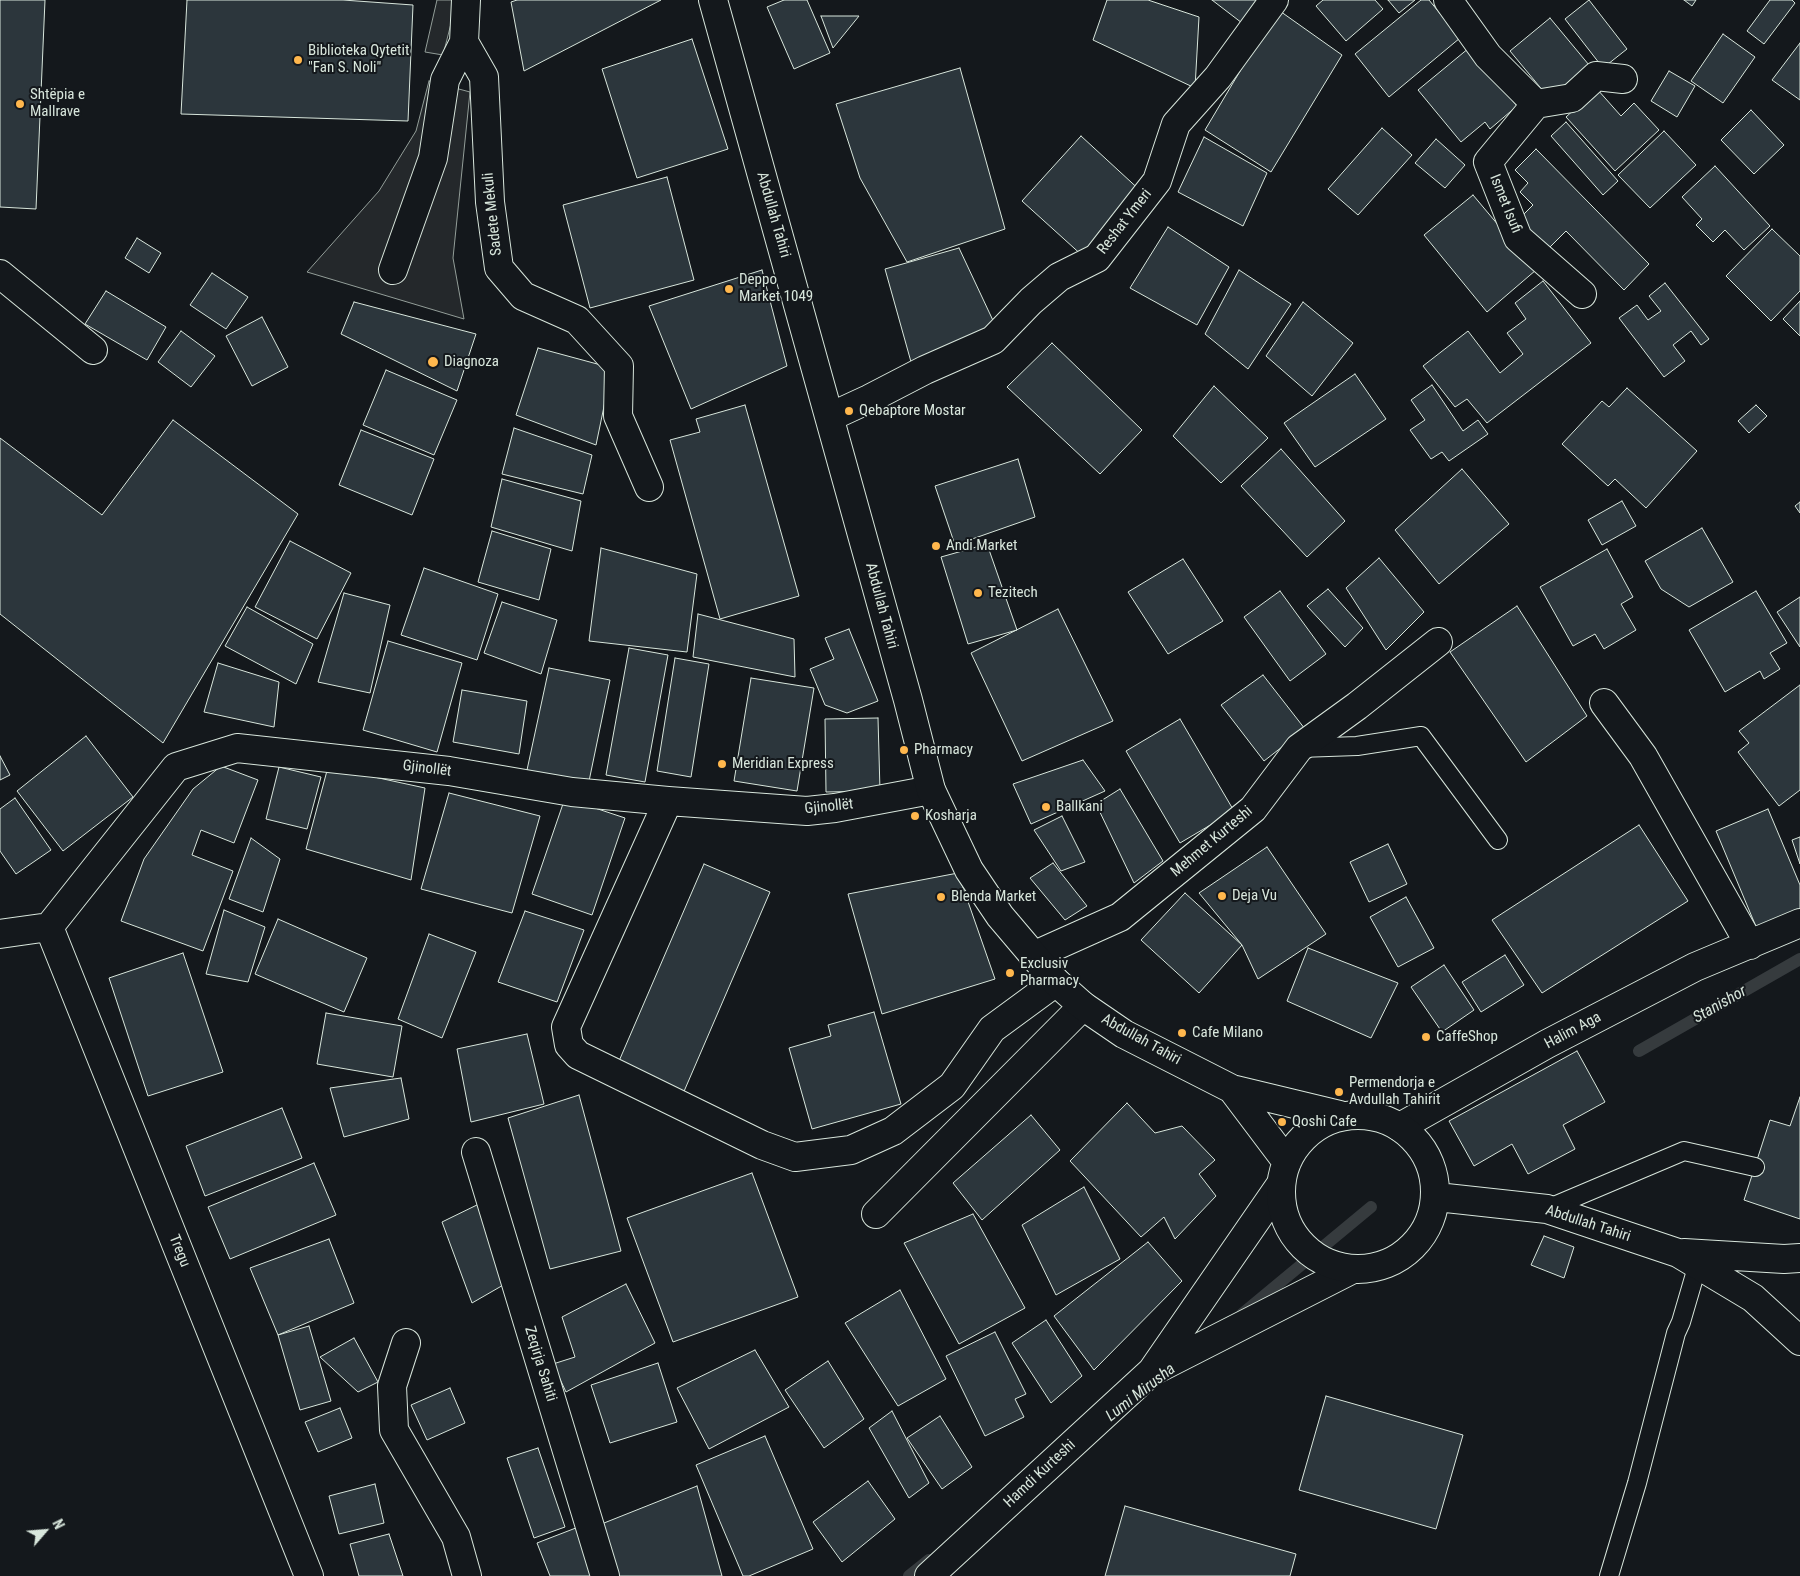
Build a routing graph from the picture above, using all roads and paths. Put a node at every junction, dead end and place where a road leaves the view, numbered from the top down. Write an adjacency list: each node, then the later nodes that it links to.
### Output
1 (466, 0): 5 (street)
2 (713, 0): 12 (street, Abdullah Tahiri)
3 (1274, 0): 12 (street, Reshat Ymeri)
4 (1448, 0): 7 (street)
5 (464, 42): 8 (street); 13 (street, Sadete Mekuli)
6 (1624, 79): 7 (street)
7 (1536, 104): 10 (street, Ismet Isufi)
8 (393, 270)
9 (0, 274): 11 (street)
10 (1582, 294)
11 (93, 350)
12 (830, 417): 17 (street, Abdullah Tahiri)
13 (649, 487)
14 (1438, 642): 16 (street, Mehmet Kurteshi)
15 (1604, 703): 23 (street)
16 (1299, 748): 19 (lane); 24 (street, Mehmet Kurteshi)
17 (931, 790): 18 (street, Gjinollët); 24 (street, Abdullah Tahiri)
18 (668, 802): 21 (street, Gjinollët); 25 (street)
19 (1498, 840)
20 (1800, 923): 23 (street, Halim Aga)
21 (49, 927): 22 (street); 42 (street, Tregu)
22 (0, 934)
23 (1750, 945): 29 (street, Halim Aga)
24 (1033, 956): 25 (street, Abdullah Tahiri)
25 (1056, 982): 26 (street, Abdullah Tahiri)
26 (1083, 1006): 27 (street, Abdullah Tahiri); 35 (street)
27 (1232, 1089): 28 (street, Abdullah Tahiri); 32 (street, Abdullah Tahiri)
28 (1340, 1115): 29 (street); 32 (street)
29 (1400, 1127): 33 (street)
30 (476, 1152): 44 (street, Zeqirja Sahiti)
31 (1754, 1167): 34 (lane)
32 (1284, 1173): 38 (street); 41 (street, Hamdi Kurteshi)
33 (1437, 1197): 34 (street, Abdullah Tahiri); 38 (street)
34 (1547, 1209): 36 (street, Abdullah Tahiri)
35 (876, 1214)
36 (1692, 1257): 37 (street, Abdullah Tahiri); 39 (street, Abdullah Tahiri); 46 (lane)
37 (1800, 1258)
38 (1353, 1270): 41 (street, Hamdi Kurteshi)
39 (1800, 1341)
40 (406, 1343): 43 (street)
41 (1152, 1372): 45 (street, Hamdi Kurteshi)
42 (309, 1576)
43 (467, 1576)
44 (605, 1576)
45 (929, 1576)
46 (1609, 1576)

